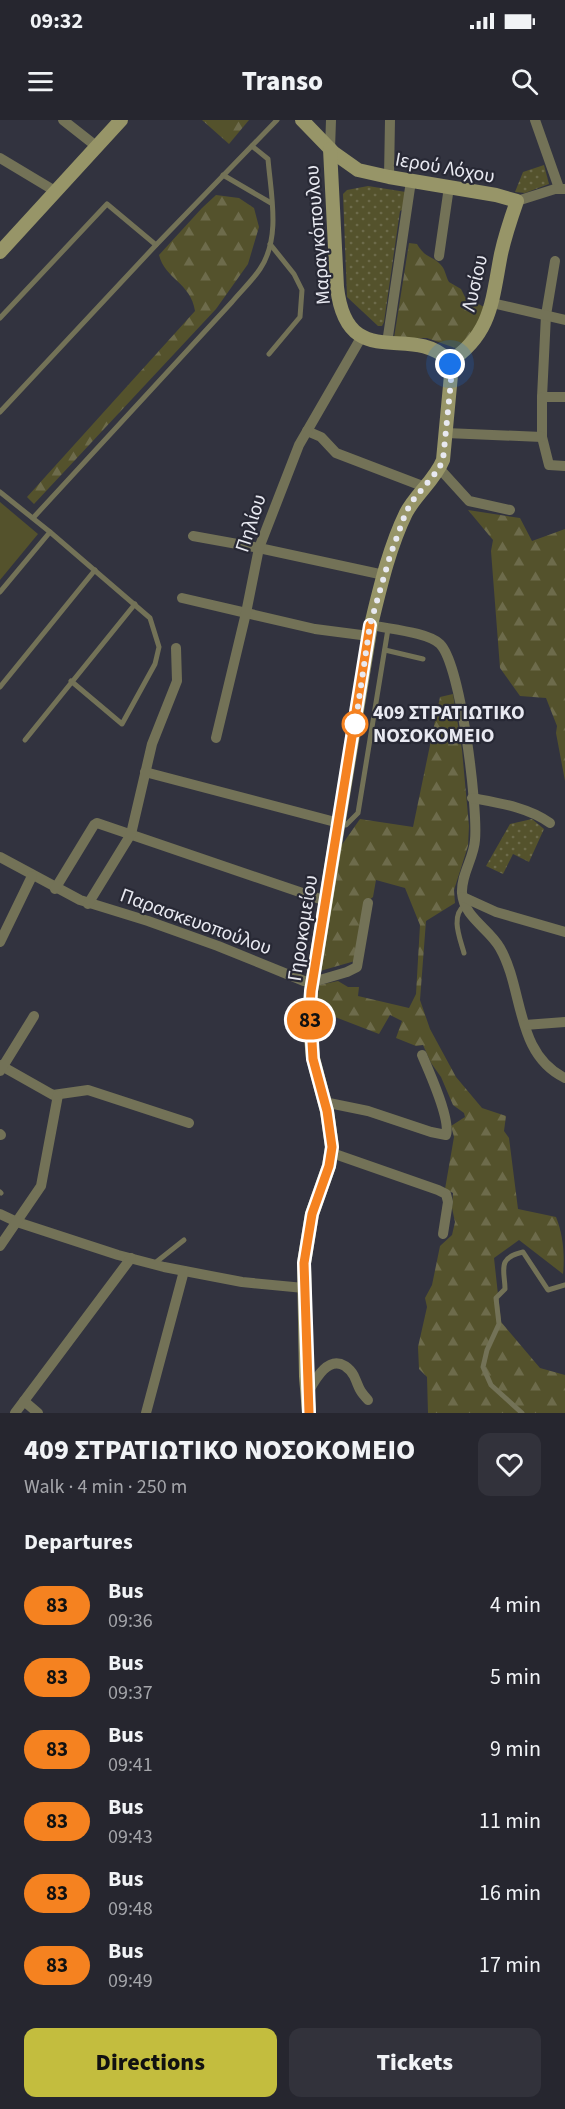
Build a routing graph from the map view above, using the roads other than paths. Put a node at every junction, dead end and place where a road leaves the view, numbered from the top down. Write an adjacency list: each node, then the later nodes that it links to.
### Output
1 (63, 120): 8 (street)
2 (121, 120): 8 (main road)
3 (276, 120): 9 (lane)
4 (302, 120): 10 (main road, Μαραγκόπουλου)
5 (331, 120): 10 (street)
6 (390, 120): 13 (street)
7 (535, 120): 16 (street)
8 (96, 146): 17 (main road)
9 (252, 146): 12 (lane); 19 (lane)
10 (330, 149): 13 (main road, Ιερού Λόχου); 29 (main road, Μαραγκόπουλου)
11 (0, 158): 17 (street)
12 (223, 175): 19 (lane); 21 (lane)
13 (389, 177): 14 (main road, Ιερού Λόχου)
14 (411, 181): 15 (main road, Ιερού Λόχου); 30 (street)
15 (449, 187): 18 (main road, Ιερού Λόχου); 23 (street)
16 (562, 189): 18 (street, Ιερού Λόχου)
17 (55, 191): 22 (main road)
18 (517, 201): 25 (main road, Λυσίου)
19 (271, 203): 20 (lane)
20 (270, 244): 31 (lane); 44 (lane)
21 (156, 245): 27 (lane); 35 (lane)
22 (0, 252)
23 (439, 256)
24 (555, 261): 26 (street)
25 (492, 303): 26 (street); 32 (main road, Λυσίου)
26 (546, 315): 28 (street); 33 (street)
27 (0, 318)
28 (565, 320)
29 (362, 336): 30 (main road); 36 (street, Πηλίου)
30 (387, 343): 32 (main road)
31 (269, 354)
32 (449, 362): 37 (main road)
33 (542, 397): 34 (street); 38 (street)
34 (565, 397)
35 (0, 412)
36 (307, 431): 41 (street); 47 (street, Πηλίου)
37 (446, 433): 38 (street); 40 (main road)
38 (542, 437): 39 (street)
39 (565, 466)
40 (439, 468): 41 (main road); 43 (street)
41 (425, 487): 49 (main road)
42 (0, 492): 44 (lane)
43 (510, 510)
44 (33, 518): 45 (lane)
45 (50, 531): 48 (lane); 50 (lane)
46 (193, 537): 47 (street)
47 (259, 548): 49 (street); 53 (street, Πηλίου)
48 (95, 570): 52 (lane); 60 (lane)
49 (384, 575): 55 (main road)
50 (0, 592)
51 (182, 598): 53 (street)
52 (135, 604): 59 (lane); 59 (lane)
53 (246, 613): 55 (street); 61 (street, Πηλίου)
54 (388, 629): 55 (street); 57 (lane); 64 (street)
55 (370, 630): 65 (main road, Γηροκομείου)
56 (176, 648): 63 (street)
57 (385, 650): 58 (lane); 65 (lane)
58 (423, 659)
59 (71, 681): 62 (lane)
60 (0, 687)
61 (216, 738)
62 (25, 740)
63 (145, 771): 65 (street); 67 (street)
64 (472, 798): 66 (street); 72 (street)
65 (339, 823): 71 (main road, Γηροκομείου)
66 (550, 823)
67 (131, 834): 70 (street); 71 (street); 74 (street)
68 (0, 857): 69 (street, Παρασκευοπούλου)
69 (32, 876): 70 (street, Παρασκευοπούλου); 75 (street)
70 (55, 888): 74 (street, Παρασκευοπούλου)
71 (326, 901): 79 (main road, Γηροκομείου)
72 (464, 901): 76 (street); 78 (lane); 82 (street)
73 (368, 903): 79 (street)
74 (88, 904): 79 (street, Παρασκευοπούλου)
75 (4, 923): 77 (street)
76 (565, 932)
77 (0, 942)
78 (464, 953)
79 (312, 982): 87 (main road, Γηροκομείου)
80 (34, 1016): 84 (street)
81 (565, 1022): 82 (street)
82 (525, 1025): 85 (street)
83 (422, 1055): 87 (street)
84 (1, 1067): 86 (street)
85 (565, 1078)
86 (58, 1095): 88 (street); 91 (street)
87 (324, 1102): 89 (main road, Γηροκομείου)
88 (189, 1123)
89 (332, 1153): 92 (street); 99 (main road, Γηροκομείου)
90 (0, 1214): 91 (street)
91 (17, 1222): 94 (street); 95 (street)
92 (443, 1234)
93 (184, 1240): 96 (lane)
94 (0, 1246)
95 (131, 1258): 96 (street); 102 (street)
96 (153, 1264): 97 (street)
97 (184, 1271): 99 (street); 105 (street)
98 (565, 1285): 107 (lane)
99 (304, 1288): 100 (main road, Γηροκομείου)
100 (307, 1394): 101 (street); 106 (main road, Γηροκομείου)
101 (368, 1400)
102 (24, 1401): 103 (street); 104 (street)
103 (15, 1413)
104 (38, 1413)
105 (146, 1413)
106 (309, 1413)
107 (522, 1413)

